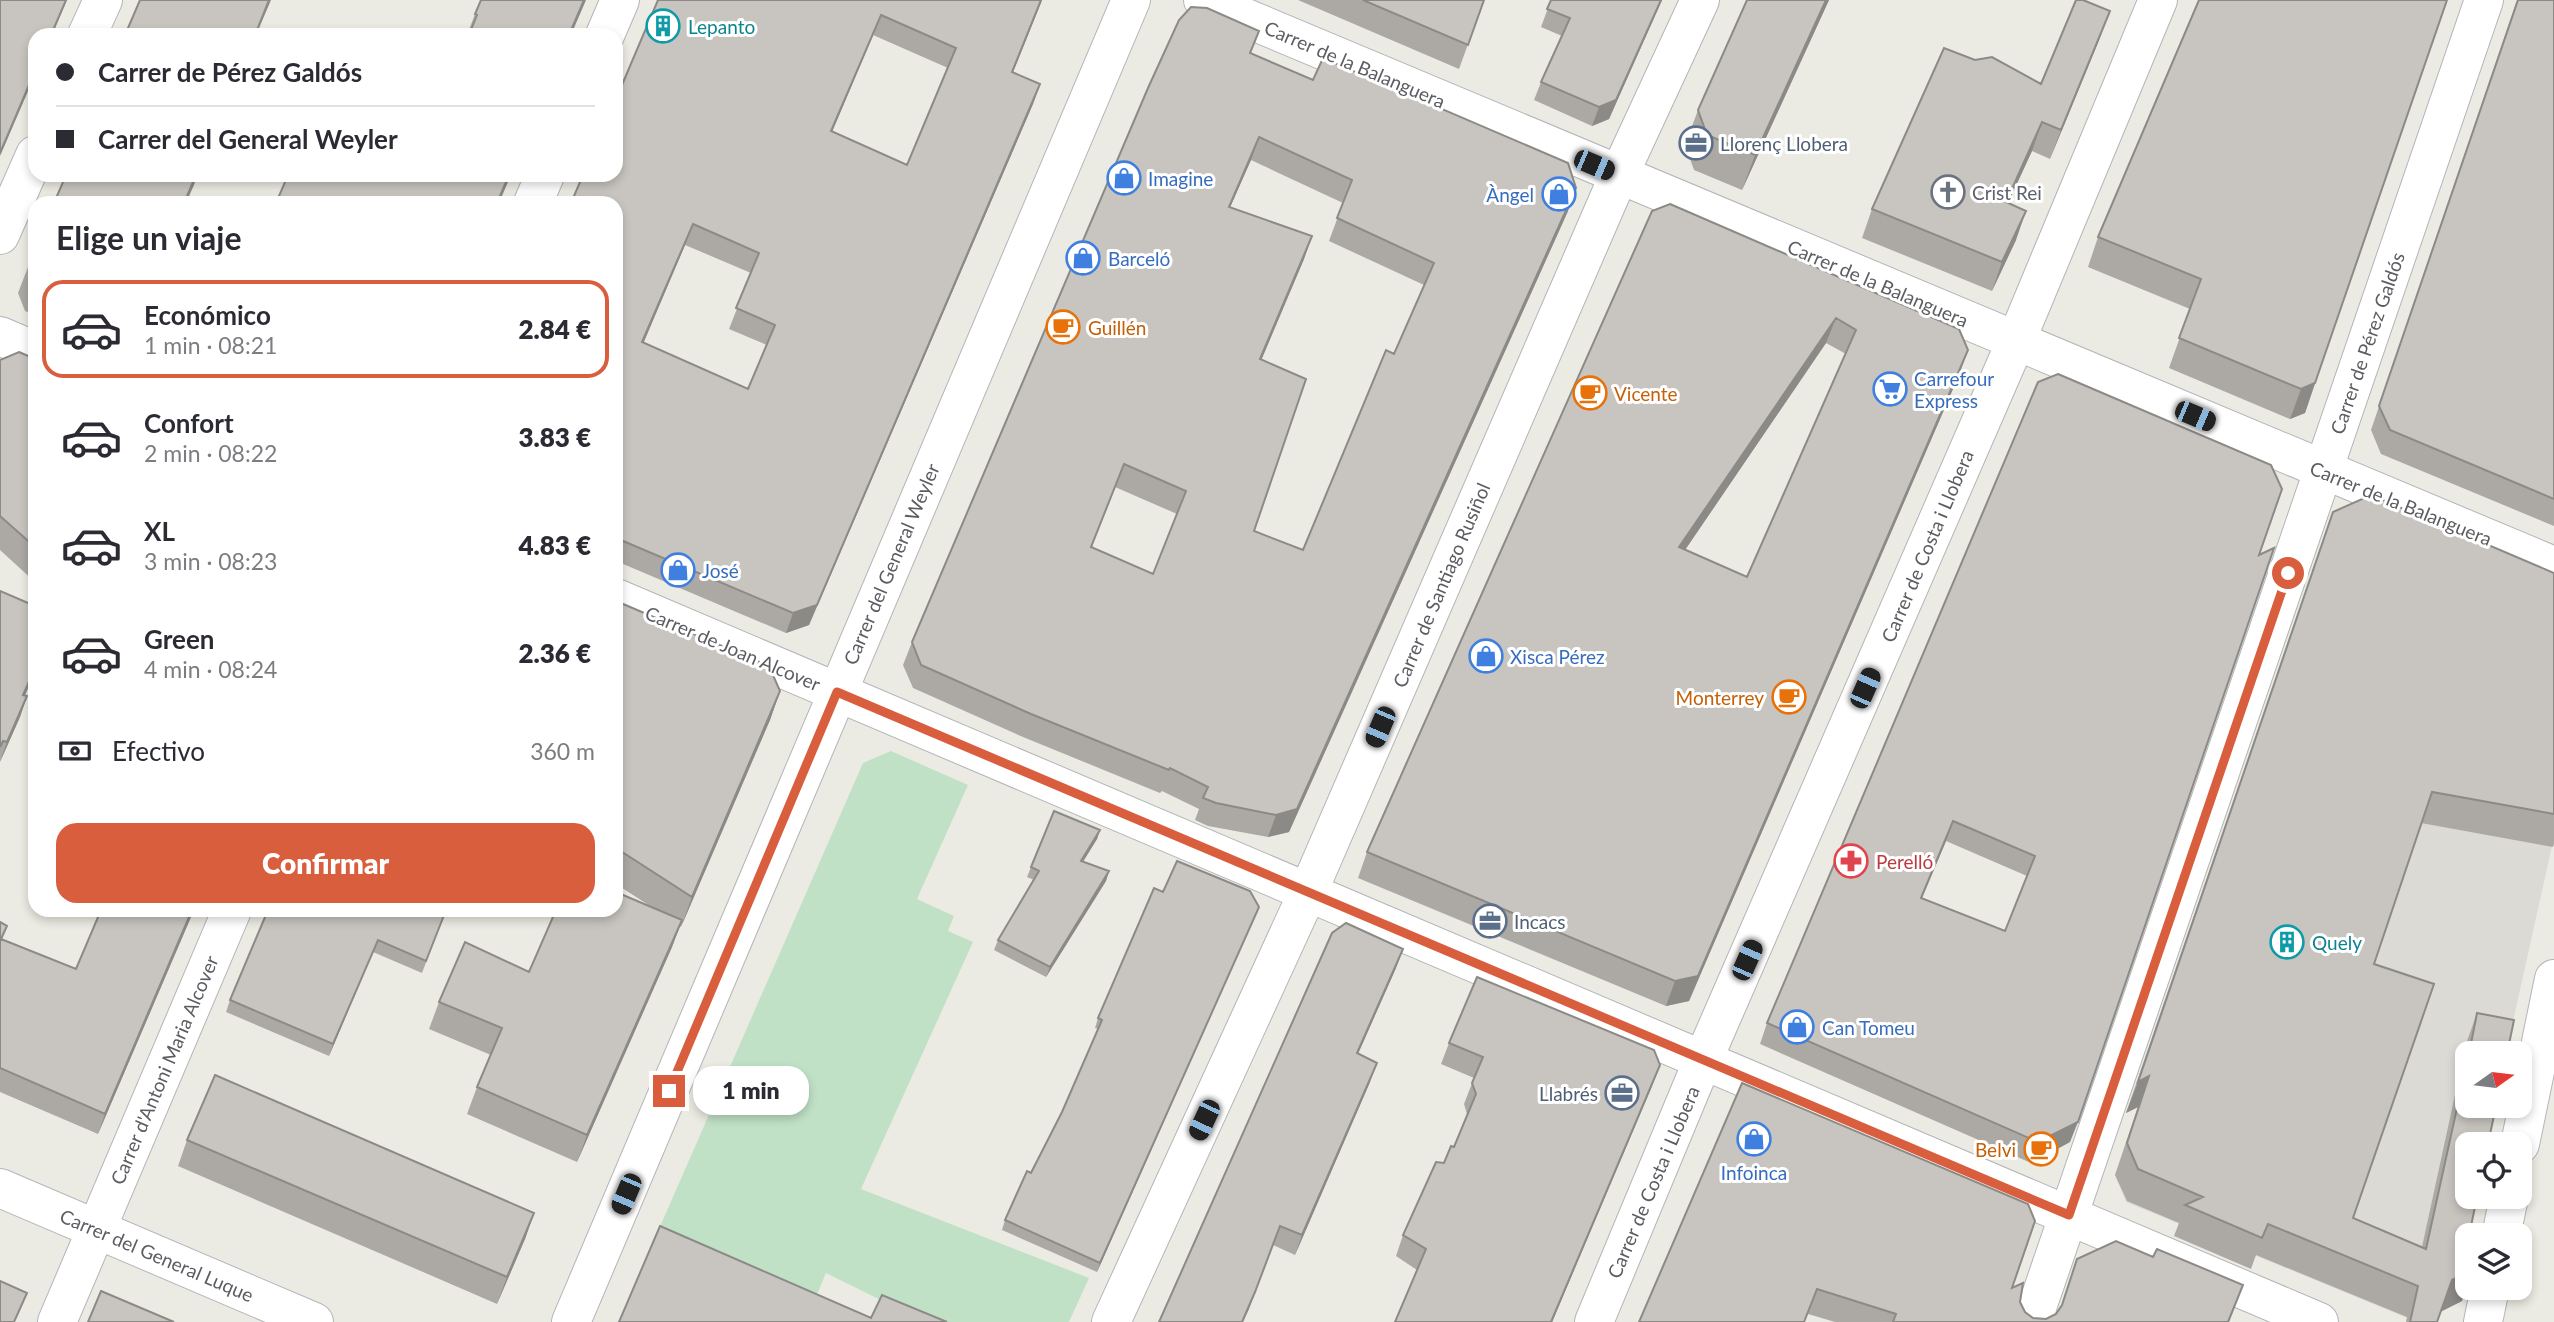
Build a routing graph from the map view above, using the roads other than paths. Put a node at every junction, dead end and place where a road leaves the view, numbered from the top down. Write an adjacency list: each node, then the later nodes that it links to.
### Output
1 (103, 0): 8 (street)
2 (620, 0): 9 (street)
3 (1131, 0): 19 (street, Carrer del General Weyler)
4 (1203, 0): 11 (street, Carrer de la Balanguera)
5 (1700, 0): 11 (street, Carrer de Santiago Rusiñol)
6 (2158, 0): 14 (street, Carrer de Costa i Llobera)
7 (2484, 0): 16 (street, Carrer de Pérez Galdós)
8 (90, 28)
9 (608, 28)
10 (28, 171): 12 (street)
11 (1619, 175): 14 (street, Carrer de la Balanguera); 20 (street, Carrer de Santiago Rusiñol)
12 (0, 235)
13 (0, 336): 15 (street)
14 (2016, 341): 16 (street, Carrer de la Balanguera); 23 (street, Carrer de Costa i Llobera)
15 (28, 348)
16 (2323, 470): 17 (street, Carrer de la Balanguera); 26 (street, Carrer de Pérez Galdós)
17 (2554, 566)
18 (623, 601): 19 (street, Carrer de Joan Alcover)
19 (837, 692): 20 (street, Carrer de Joan Alcover); 31 (street, Carrer del General Weyler)
20 (1308, 892): 23 (street, Carrer de Joan Alcover); 32 (street, Carrer de Santiago Rusiñol)
21 (229, 917): 27 (street, Carrer d'Antoni Maria Alcover)
22 (2554, 979): 24 (street)
23 (1703, 1060): 26 (street, Carrer de Joan Alcover); 33 (street, Carrer de Costa i Llobera)
24 (2522, 1132)
25 (0, 1188): 27 (street, Carrer del General Luque)
26 (2069, 1215): 34 (street, Carrer de Pérez Galdós); 35 (street, Carrer de Joan Alcover)
27 (96, 1229): 29 (street, Carrer d'Antoni Maria Alcover); 30 (street, Carrer del General Luque)
28 (2488, 1300): 36 (street)
29 (57, 1322)
30 (314, 1322)
31 (572, 1322)
32 (1111, 1322)
33 (1594, 1322)
34 (2032, 1322)
35 (2319, 1322)
36 (2483, 1322)

